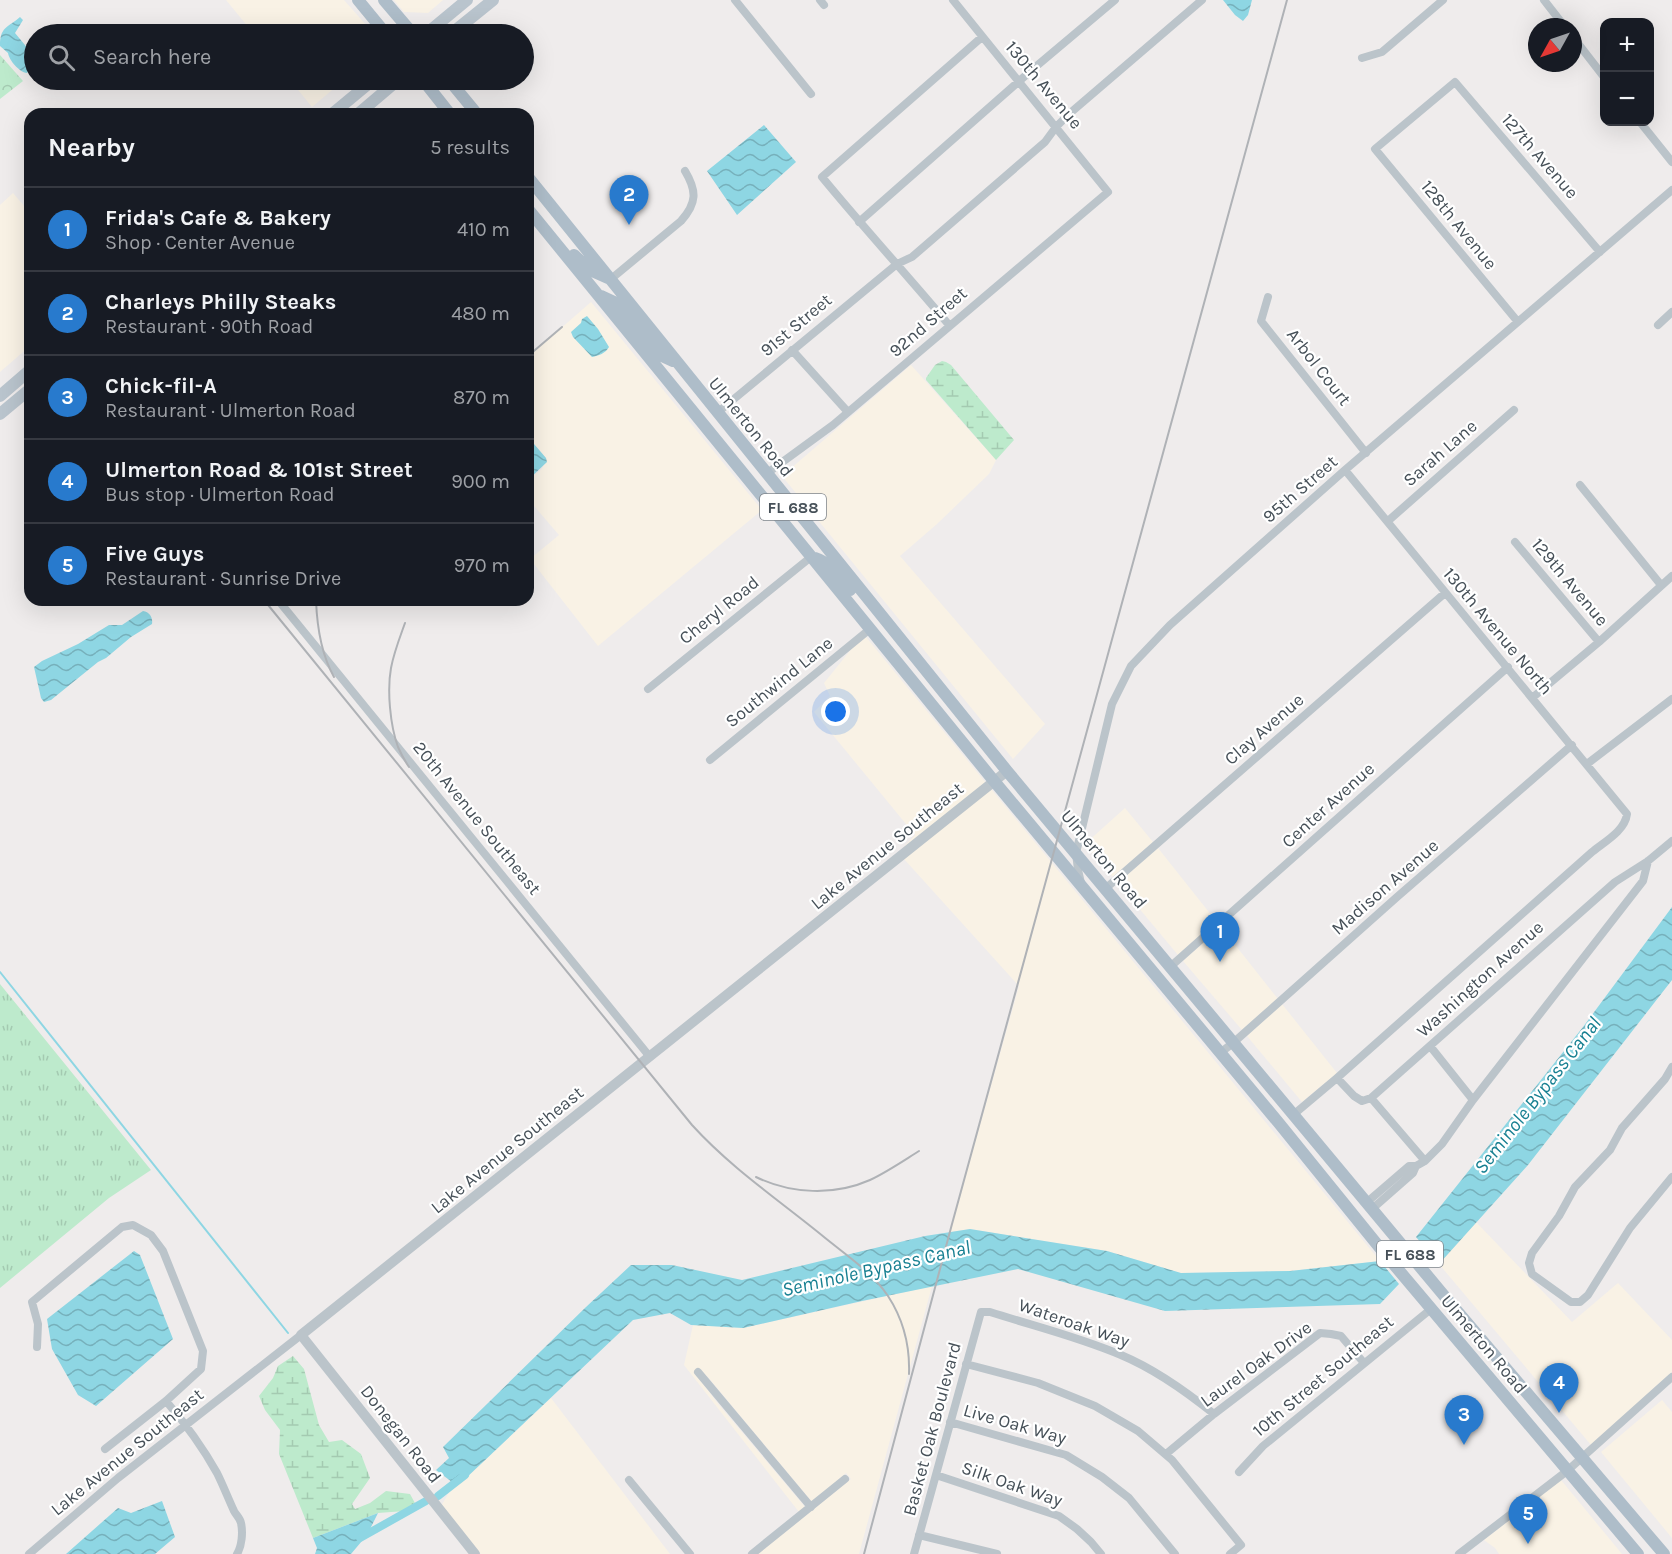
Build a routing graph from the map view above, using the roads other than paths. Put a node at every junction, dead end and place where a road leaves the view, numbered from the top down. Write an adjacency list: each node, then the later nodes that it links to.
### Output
1 (358, 0): 12 (main road)
2 (384, 0): 13 (main road)
3 (467, 0): 14 (main road)
4 (493, 0): 15 (main road)
5 (735, 0): 25 (street)
6 (953, 0): 16 (street, 130th Avenue)
7 (1114, 0): 20 (street)
8 (1202, 0): 31 (street, 91st Street)
9 (1443, 0): 18 (street)
10 (1544, 0): 11 (street)
11 (1558, 18)
12 (378, 24)
13 (404, 24)
14 (438, 24)
15 (463, 24)
16 (982, 37): 20 (street, 130th Avenue); 39 (street)
17 (1582, 48): 19 (street)
18 (1362, 58)
19 (1602, 72)
20 (1020, 82): 31 (street, 130th Avenue); 39 (street)
21 (361, 90): 26 (main road)
22 (386, 90): 27 (main road)
23 (431, 90): 28 (main road)
24 (457, 90): 29 (main road)
25 (811, 94)
26 (339, 108)
27 (365, 108)
28 (445, 108)
29 (472, 108)
30 (1643, 126): 33 (street)
31 (1056, 127): 37 (street, 130th Avenue); 42 (street, 91st Street)
32 (1375, 149): 40 (street, 127th Avenue); 47 (street, 128th Avenue)
33 (1672, 162)
34 (685, 171): 43 (street)
35 (534, 184): 43 (main road, Ulmerton Road / FL 688)
36 (1672, 190): 40 (street, 95th Street)
37 (1108, 192): 48 (street, 92nd Street)
38 (534, 216): 41 (main road, Ulmerton Road / FL 688)
39 (859, 222): 42 (street)
40 (1600, 252): 47 (street, 95th Street)
41 (564, 253): 43 (main road); 44 (main road, Ulmerton Road / FL 688)
42 (897, 264): 48 (street); 50 (street, 91st Street)
43 (611, 279): 51 (main road, Ulmerton Road / FL 688)
44 (597, 294): 51 (main road); 55 (main road, Ulmerton Road / FL 688)
45 (1268, 297): 60 (street, Arbol Court)
46 (1672, 312): 49 (street)
47 (1518, 322): 60 (street, 95th Street)
48 (949, 325): 57 (street, 92nd Street)
49 (1658, 325)
50 (792, 350): 57 (street); 58 (street, 91st Street)
51 (678, 363): 58 (main road, Ulmerton Road / FL 688)
52 (24, 375): 54 (main road)
53 (24, 394): 59 (main road)
54 (0, 396)
55 (685, 402): 62 (main road); 66 (main road, Ulmerton Road / FL 688)
56 (1514, 410): 64 (street, Sarah Lane)
57 (847, 411): 62 (street, 92nd Street)
58 (717, 413): 62 (main road, Ulmerton Road / FL 688)
59 (0, 414)
60 (1366, 453): 61 (street, 95th Street)
61 (1346, 470): 64 (street, 130th Avenue North); 85 (street, 95th Street)
62 (766, 474): 73 (main road, Ulmerton Road / FL 688)
63 (1580, 485): 68 (street)
64 (1388, 521): 69 (street, 130th Avenue North)
65 (1515, 542): 72 (street, 129th Avenue)
66 (811, 557): 71 (main road, Ulmerton Road / FL 688); 73 (main road); 75 (street, Cheryl Road)
67 (1672, 576): 68 (street)
68 (1661, 585): 72 (street)
69 (1445, 593): 74 (street, 130th Avenue North); 88 (street, Clay Avenue)
70 (283, 606): 93 (street, 20th Avenue Southeast)
71 (870, 629): 79 (street, Southwind Lane); 82 (main road, Ulmerton Road / FL 688)
72 (1599, 642): 76 (street)
73 (905, 646): 81 (main road, Ulmerton Road / FL 688)
74 (1508, 667): 76 (street, 130th Avenue North); 89 (street, Center Avenue)
75 (648, 689)
76 (1532, 698): 78 (street, 130th Avenue North)
77 (1672, 699): 80 (street)
78 (1572, 745): 80 (street, 130th Avenue North); 90 (street, Madison Avenue)
79 (710, 760)
80 (1587, 764): 83 (street, 130th Avenue North)
81 (1007, 771): 82 (street, Lake Avenue Southeast); 85 (main road, Ulmerton Road / FL 688)
82 (994, 782): 87 (main road, Ulmerton Road / FL 688); 93 (street, Lake Avenue Southeast)
83 (1626, 813): 95 (street, Washington Avenue)
84 (1672, 841): 86 (street, Washington Avenue)
85 (1076, 853): 87 (street, 95th Street); 88 (main road, Ulmerton Road / FL 688)
86 (1648, 861): 91 (street, Washington Avenue); 98 (street, Washington Avenue)
87 (1083, 889): 92 (main road, Ulmerton Road / FL 688)
88 (1105, 889): 89 (main road, Ulmerton Road / FL 688)
89 (1170, 967): 90 (main road, Ulmerton Road / FL 688)
90 (1233, 1043): 92 (street, Madison Avenue); 99 (main road, Ulmerton Road / FL 688)
91 (1430, 1046): 97 (street, Washington Avenue); 98 (street)
92 (1220, 1053): 103 (main road, Ulmerton Road / FL 688)
93 (650, 1056): 105 (street, Lake Avenue Southeast)
94 (1672, 1067): 96 (street)
95 (1336, 1078): 97 (street); 99 (street, Washington Avenue)
96 (1668, 1081): 101 (street)
97 (1371, 1098): 100 (street)
98 (1473, 1100): 100 (street, Washington Avenue)
99 (1293, 1115): 102 (main road, Ulmerton Road / FL 688)
100 (1425, 1161): 102 (street, Washington Avenue)
101 (1672, 1177)
102 (1369, 1206): 117 (main road, Ulmerton Road / FL 688)
103 (1431, 1309): 107 (street, 10th Street Southeast); 118 (main road, Ulmerton Road / FL 688)
104 (981, 1312): 108 (street, Basket Oak Boulevard); 112 (street, Wateroak Way)
105 (301, 1335): 114 (street, Lake Avenue Southeast); 127 (street, Donegan Road)
106 (37, 1347): 111 (street)
107 (1364, 1363): 112 (street, Laurel Oak Drive); 119 (street, 10th Street Southeast)
108 (966, 1364): 113 (street, Basket Oak Boulevard); 116 (street)
109 (698, 1372): 123 (street)
110 (1672, 1377): 117 (street)
111 (166, 1401): 114 (street); 115 (street)
112 (1214, 1414): 116 (street, Laurel Oak Drive)
113 (950, 1422): 120 (street, Basket Oak Boulevard); 133 (street, Live Oak Way)
114 (187, 1425): 125 (street, Lake Avenue Southeast); 126 (street)
115 (105, 1449)
116 (1166, 1454): 134 (street)
117 (1582, 1458): 118 (street); 137 (main road, Ulmerton Road / FL 688)
118 (1567, 1471): 135 (street); 136 (main road, Ulmerton Road / FL 688)
119 (1239, 1472)
120 (936, 1475): 124 (street, Basket Oak Boulevard); 132 (street, Silk Oak Way)
121 (845, 1479): 123 (street)
122 (629, 1480): 128 (street)
123 (811, 1507): 129 (street)
124 (920, 1535): 130 (street, Basket Oak Boulevard); 131 (street)
125 (29, 1554)
126 (237, 1554)
127 (475, 1554)
128 (690, 1554)
129 (752, 1554)
130 (914, 1554)
131 (997, 1554)
132 (1101, 1554)
133 (1175, 1554)
134 (1230, 1554)
135 (1459, 1554)
136 (1638, 1554)
137 (1664, 1554)

